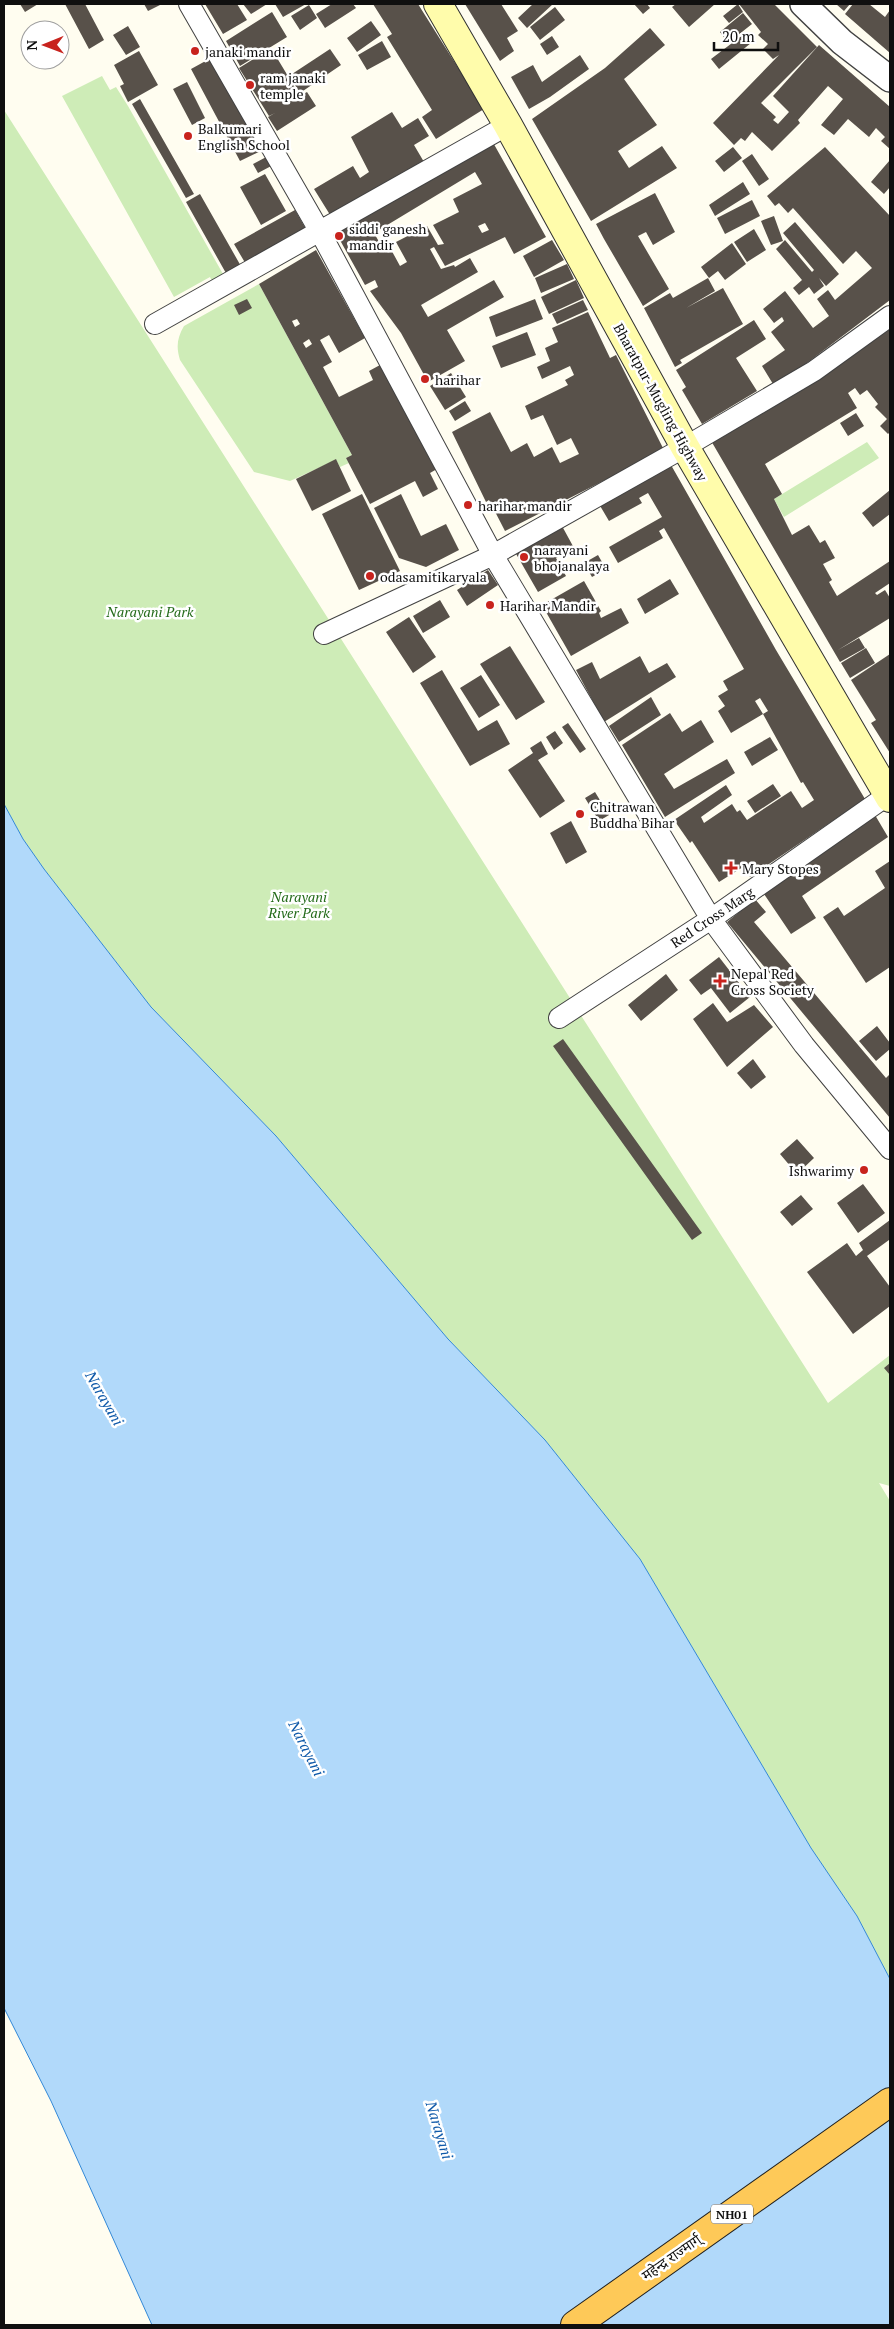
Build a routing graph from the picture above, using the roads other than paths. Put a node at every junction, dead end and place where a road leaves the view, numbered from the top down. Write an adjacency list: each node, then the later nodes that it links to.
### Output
1 (189, 4): 6 (street)
2 (438, 4): 5 (main road, Bharatpur-Mugling Highway)
3 (803, 4): 4 (street)
4 (890, 79)
5 (508, 125): 6 (street); 9 (main road, Bharatpur-Mugling Highway)
6 (320, 232): 8 (street); 10 (street)
7 (890, 316): 9 (street)
8 (155, 324)
9 (685, 447): 10 (street); 12 (main road, Bharatpur-Mugling Highway)
10 (493, 555): 11 (street); 13 (street)
11 (324, 634)
12 (887, 788): 13 (street, Red Cross Marg)
13 (711, 918): 14 (street, Red Cross Marg); 15 (street)
14 (559, 1018)
15 (890, 1149)
16 (890, 2102): 17 (highway, महेन्द्र राज्मार्ग् / NH01)
17 (575, 2325)

